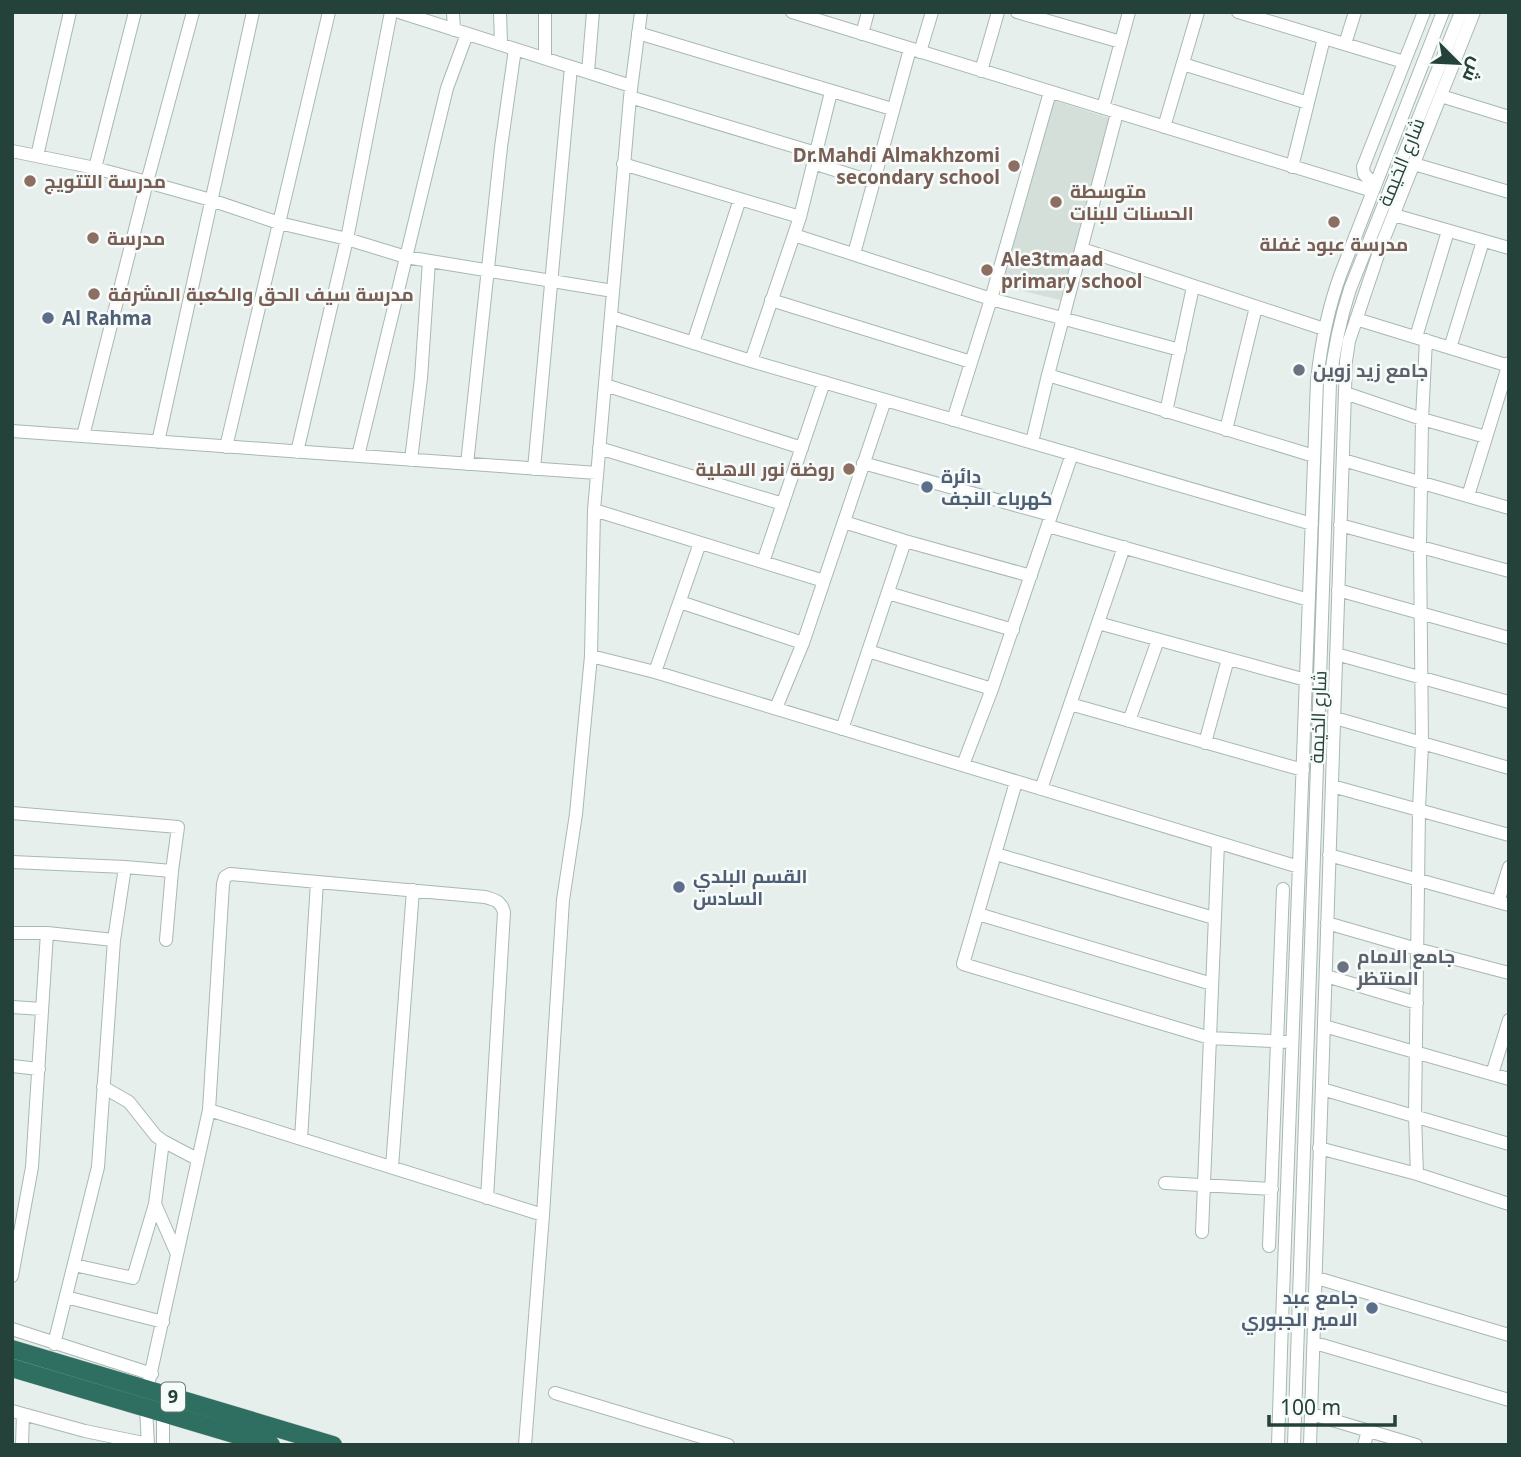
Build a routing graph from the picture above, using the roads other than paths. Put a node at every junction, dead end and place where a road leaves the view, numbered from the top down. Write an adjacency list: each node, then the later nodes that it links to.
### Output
1 (70, 12): 56 (street)
2 (135, 12): 62 (street)
3 (193, 12): 64 (street)
4 (253, 12): 69 (street)
5 (329, 12): 72 (street)
6 (391, 12): 75 (street)
7 (399, 12): 27 (street)
8 (453, 12): 27 (street)
9 (500, 12): 33 (street)
10 (545, 12): 37 (street)
11 (593, 12): 42 (street)
12 (641, 12): 28 (street)
13 (792, 12): 30 (street)
14 (868, 12): 30 (street)
15 (932, 12): 36 (street)
16 (998, 12): 41 (street)
17 (1017, 12): 32 (street)
18 (1129, 12): 32 (street)
19 (1198, 12): 39 (street)
20 (1238, 12): 26 (street)
21 (1354, 12): 34 (street)
22 (1424, 12): 25 (street); 38 (street)
23 (1461, 12): 50 (street, شارع الخيمة)
24 (1474, 12): 46 (street)
25 (1442, 15): 48 (street, شارع الخيمة)
26 (1266, 16): 31 (street)
27 (454, 30): 29 (street)
28 (638, 33): 43 (street); 44 (street)
29 (467, 34): 33 (street); 81 (street)
30 (862, 34): 36 (street)
31 (1324, 38): 34 (street); 47 (street)
32 (1121, 41): 49 (street)
33 (501, 44): 35 (street)
34 (1345, 44): 38 (street)
35 (516, 49): 37 (street); 83 (street)
36 (915, 50): 41 (street); 51 (street)
37 (545, 58): 40 (street)
38 (1404, 62): 66 (street)
39 (1183, 64): 47 (street); 54 (street)
40 (571, 67): 42 (street); 84 (street)
41 (981, 71): 45 (street)
42 (587, 72): 43 (street)
43 (630, 91): 57 (street); 59 (street)
44 (831, 92): 51 (street); 57 (street)
45 (1050, 92): 49 (street); 87 (street)
46 (1441, 96): 53 (street); 60 (street)
47 (1308, 103): 61 (street)
48 (1406, 106): 50 (street); 58 (street, شارع الخيمة)
49 (1103, 108): 52 (street)
50 (1422, 108): 63 (street, شارع الخيمة)
51 (892, 110): 65 (street)
52 (1117, 113): 54 (street); 79 (street)
53 (1509, 117)
54 (1164, 127): 61 (street)
55 (12, 151): 56 (street)
56 (37, 156): 62 (street)
57 (814, 158): 65 (street); 71 (street)
58 (1385, 161): 63 (street); 66 (street, شارع الخيمة)
59 (623, 164): 68 (street); 86 (street)
60 (1414, 164): 67 (street); 70 (street)
61 (1292, 167): 66 (street)
62 (95, 168): 64 (street)
63 (1396, 174): 77 (street, شارع الخيمة)
64 (148, 182): 69 (street); 111 (street)
65 (873, 182): 80 (street)
66 (1374, 188): 93 (street, شارع الخيمة)
67 (1509, 192)
68 (740, 199): 71 (street); 95 (street)
69 (211, 200): 72 (street); 113 (street)
70 (1394, 215): 73 (street); 77 (street)
71 (800, 217): 74 (street)
72 (279, 223): 75 (street); 115 (street)
73 (1448, 231): 76 (street); 94 (street)
74 (794, 235): 80 (street); 88 (street)
75 (347, 239): 81 (street); 118 (street)
76 (1483, 241): 78 (street); 96 (street)
77 (1375, 244): 92 (street); 169 (street, شارع الخيمة)
78 (1509, 248)
79 (1082, 249): 85 (street); 91 (street)
80 (853, 254): 87 (street)
81 (406, 257): 82 (street); 120 (street)
82 (429, 261): 83 (street); 122 (street)
83 (488, 271): 84 (street); 125 (street)
84 (550, 281): 86 (street); 126 (street)
85 (1194, 287): 89 (street); 97 (street)
86 (613, 291): 90 (street)
87 (991, 299): 91 (street); 99 (street)
88 (771, 300): 98 (street); 99 (street)
89 (1256, 307): 93 (street); 109 (street)
90 (611, 317): 95 (street); 103 (street)
91 (1064, 317): 97 (street); 101 (street)
92 (1356, 318): 94 (street); 104 (street)
93 (1324, 329): 121 (street, شارع الخيمة)
94 (1421, 339): 96 (street); 107 (street)
95 (693, 343): 98 (street)
96 (1450, 348): 100 (street)
97 (1180, 349): 106 (street)
98 (751, 361): 102 (street)
99 (971, 362): 108 (street)
100 (1508, 365): 112 (street)
101 (1048, 375): 106 (street); 114 (street)
102 (824, 382): 105 (street); 117 (street)
103 (605, 385): 116 (street); 117 (street)
104 (1345, 393): 107 (street); 123 (street)
105 (885, 400): 108 (street); 124 (street)
106 (1166, 412): 109 (street)
107 (1422, 419): 112 (street); 128 (street)
108 (953, 420): 114 (street)
109 (1226, 430): 121 (street)
110 (12, 431): 111 (street)
111 (83, 436): 113 (street)
112 (1486, 438): 129 (street)
113 (158, 442): 115 (street)
114 (1032, 442): 119 (street)
115 (226, 447): 118 (street)
116 (599, 448): 127 (street); 130 (street)
117 (802, 448): 130 (street)
118 (297, 452): 120 (street)
119 (1072, 454): 133 (street); 135 (street)
120 (358, 456): 122 (street)
121 (1314, 456): 135 (street, شارع الخيمة)
122 (411, 460): 125 (street)
123 (1343, 460): 128 (street); 136 (street)
124 (863, 463): 133 (street); 134 (street)
125 (467, 464): 126 (street)
126 (534, 469): 127 (street)
127 (597, 473): 132 (street)
128 (1421, 482): 129 (street); 140 (street)
129 (1468, 496): 131 (street)
130 (783, 504): 141 (street)
131 (1509, 508)
132 (594, 510): 138 (street); 157 (street)
133 (1050, 521): 139 (street); 143 (street)
134 (844, 522): 137 (street); 144 (street)
135 (1312, 524): 147 (street, شارع الخيمة)
136 (1340, 525): 140 (street); 145 (street)
137 (905, 541): 143 (street); 146 (street)
138 (700, 543): 141 (street); 148 (street)
139 (1124, 547): 147 (street); 150 (street)
140 (1420, 547): 142 (street); 149 (street)
141 (763, 562): 144 (street)
142 (1509, 571)
143 (1031, 576): 151 (street)
144 (824, 581): 154 (street)
145 (1338, 590): 149 (street); 156 (street)
146 (888, 593): 151 (street); 155 (street)
147 (1309, 600): 161 (street, شارع الخيمة)
148 (680, 602): 154 (street); 159 (street)
149 (1421, 613): 152 (street); 160 (street)
150 (1098, 623): 153 (street); 165 (street)
151 (1013, 630): 162 (street)
152 (1509, 638)
153 (1158, 640): 158 (street); 168 (street)
154 (803, 643): 166 (street)
155 (868, 651): 162 (street); 170 (street)
156 (1336, 654): 160 (street); 167 (street)
157 (591, 656): 159 (street); 239 (street)
158 (1228, 659): 161 (street); 171 (street)
159 (655, 672): 166 (street)
160 (1421, 678): 164 (street); 172 (street)
161 (1306, 681): 163 (street, شارع الخيمة)
162 (992, 689): 173 (street)
163 (1306, 697): 169 (street); 174 (street, شارع الخيمة)
164 (1509, 702)
165 (1070, 704): 168 (street); 179 (street)
166 (776, 708): 170 (street)
167 (1335, 718): 172 (street); 178 (street)
168 (1129, 721): 171 (street)
169 (1318, 723): 177 (street, شارع الخيمة)
170 (842, 729): 173 (street)
171 (1205, 743): 174 (street)
172 (1422, 744): 175 (street); 180 (street)
173 (963, 765): 176 (street)
174 (1303, 766): 177 (street); 188 (street, شارع الخيمة)
175 (1509, 768)
176 (1016, 782): 179 (street); 184 (street)
177 (1316, 783): 191 (street, شارع الخيمة)
178 (1332, 786): 180 (street); 185 (street)
179 (1041, 789): 183 (street)
180 (1419, 809): 182 (street); 193 (street)
181 (12, 813): 190 (street)
182 (1509, 835)
183 (1218, 843): 188 (street); 199 (street)
184 (996, 854): 198 (street); 199 (street)
185 (1329, 855): 192 (street); 193 (street)
186 (12, 862): 187 (street)
187 (125, 867): 190 (street); 203 (street)
188 (1299, 867): 216 (street, شارع الخيمة)
189 (1509, 867): 197 (street)
190 (172, 871): 204 (street)
191 (1313, 877): 192 (street); 241 (street, شارع الخيمة)
192 (1329, 878): 200 (street)
193 (1418, 880): 197 (street); 205 (street)
194 (317, 882): 196 (street); 224 (street); 226 (street)
195 (1283, 889): 215 (street)
196 (413, 891): 231 (street); 236 (street)
197 (1503, 904)
198 (978, 914): 208 (street); 214 (street)
199 (1214, 918): 208 (street)
200 (1327, 923): 205 (street); 207 (street)
201 (12, 933): 202 (street)
202 (47, 933): 203 (street); 211 (street)
203 (114, 940): 222 (street)
204 (166, 940)
205 (1417, 949): 206 (street); 209 (street)
206 (1509, 973)
207 (1326, 976): 209 (street); 213 (street)
208 (1212, 984): 214 (street)
209 (1416, 1003): 217 (street)
210 (12, 1007): 211 (street)
211 (42, 1009): 219 (street)
212 (1509, 1020): 220 (street)
213 (1324, 1026): 217 (street); 223 (street)
214 (1210, 1038): 215 (street); 234 (street)
215 (1277, 1041): 216 (street); 235 (street)
216 (1291, 1042): 240 (street, شارع الخيمة)
217 (1416, 1052): 220 (street); 225 (street)
218 (12, 1066): 219 (street)
219 (38, 1069): 248 (street)
220 (1492, 1074): 221 (street)
221 (1509, 1079)
222 (103, 1087): 227 (street); 245 (street)
223 (1322, 1089): 225 (street); 229 (street)
224 (209, 1110): 226 (street); 230 (street)
225 (1415, 1116): 228 (street); 232 (street)
226 (301, 1139): 231 (street)
227 (163, 1141): 230 (street); 238 (street)
228 (1509, 1144)
229 (1320, 1148): 232 (street); 249 (street)
230 (197, 1159): 244 (street)
231 (392, 1167): 236 (street)
232 (1416, 1174): 237 (street)
233 (1165, 1183): 234 (street)
234 (1203, 1185): 235 (street); 242 (street)
235 (1272, 1189): 243 (street)
236 (487, 1198): 239 (street)
237 (1509, 1204)
238 (155, 1205): 244 (street); 245 (street)
239 (544, 1215): 274 (street)
240 (1285, 1220): 241 (street); 246 (street, شارع الخيمة)
241 (1301, 1220): 247 (street, شارع الخيمة)
242 (1202, 1232)
243 (1269, 1246)
244 (177, 1254): 253 (street)
245 (74, 1265): 250 (street)
246 (1284, 1269): 247 (street); 276 (street, شارع الخيمة)
247 (1299, 1270): 251 (street, شارع الخيمة)
248 (12, 1276)
249 (1317, 1278): 252 (street); 255 (street)
250 (66, 1297): 253 (street); 257 (street)
251 (1298, 1301): 252 (street); 277 (street, شارع الخيمة)
252 (1316, 1302): 256 (street)
253 (163, 1322): 261 (street)
254 (12, 1329): 257 (street)
255 (1509, 1335)
256 (1315, 1343): 262 (street); 264 (street)
257 (54, 1344): 261 (street)
258 (12, 1349): 261 (highway, 9)
259 (12, 1368): 261 (highway, 9)
260 (555, 1393): 275 (street)
261 (152, 1396): 265 (street); 268 (street); 272 (highway, 9); 273 (highway, 9)
262 (1509, 1399)
263 (18, 1412): 266 (street); 270 (street)
264 (1312, 1414): 267 (street); 278 (street)
265 (147, 1428): 268 (street); 269 (street)
266 (85, 1431): 269 (street); 271 (street)
267 (1368, 1431): 279 (street); 280 (street)
268 (163, 1439)
269 (148, 1444)
270 (22, 1445)
271 (85, 1445)
272 (271, 1445)
273 (333, 1445)
274 (525, 1445)
275 (728, 1445)
276 (1278, 1445)
277 (1293, 1445)
278 (1310, 1445)
279 (1364, 1445)
280 (1416, 1445)

